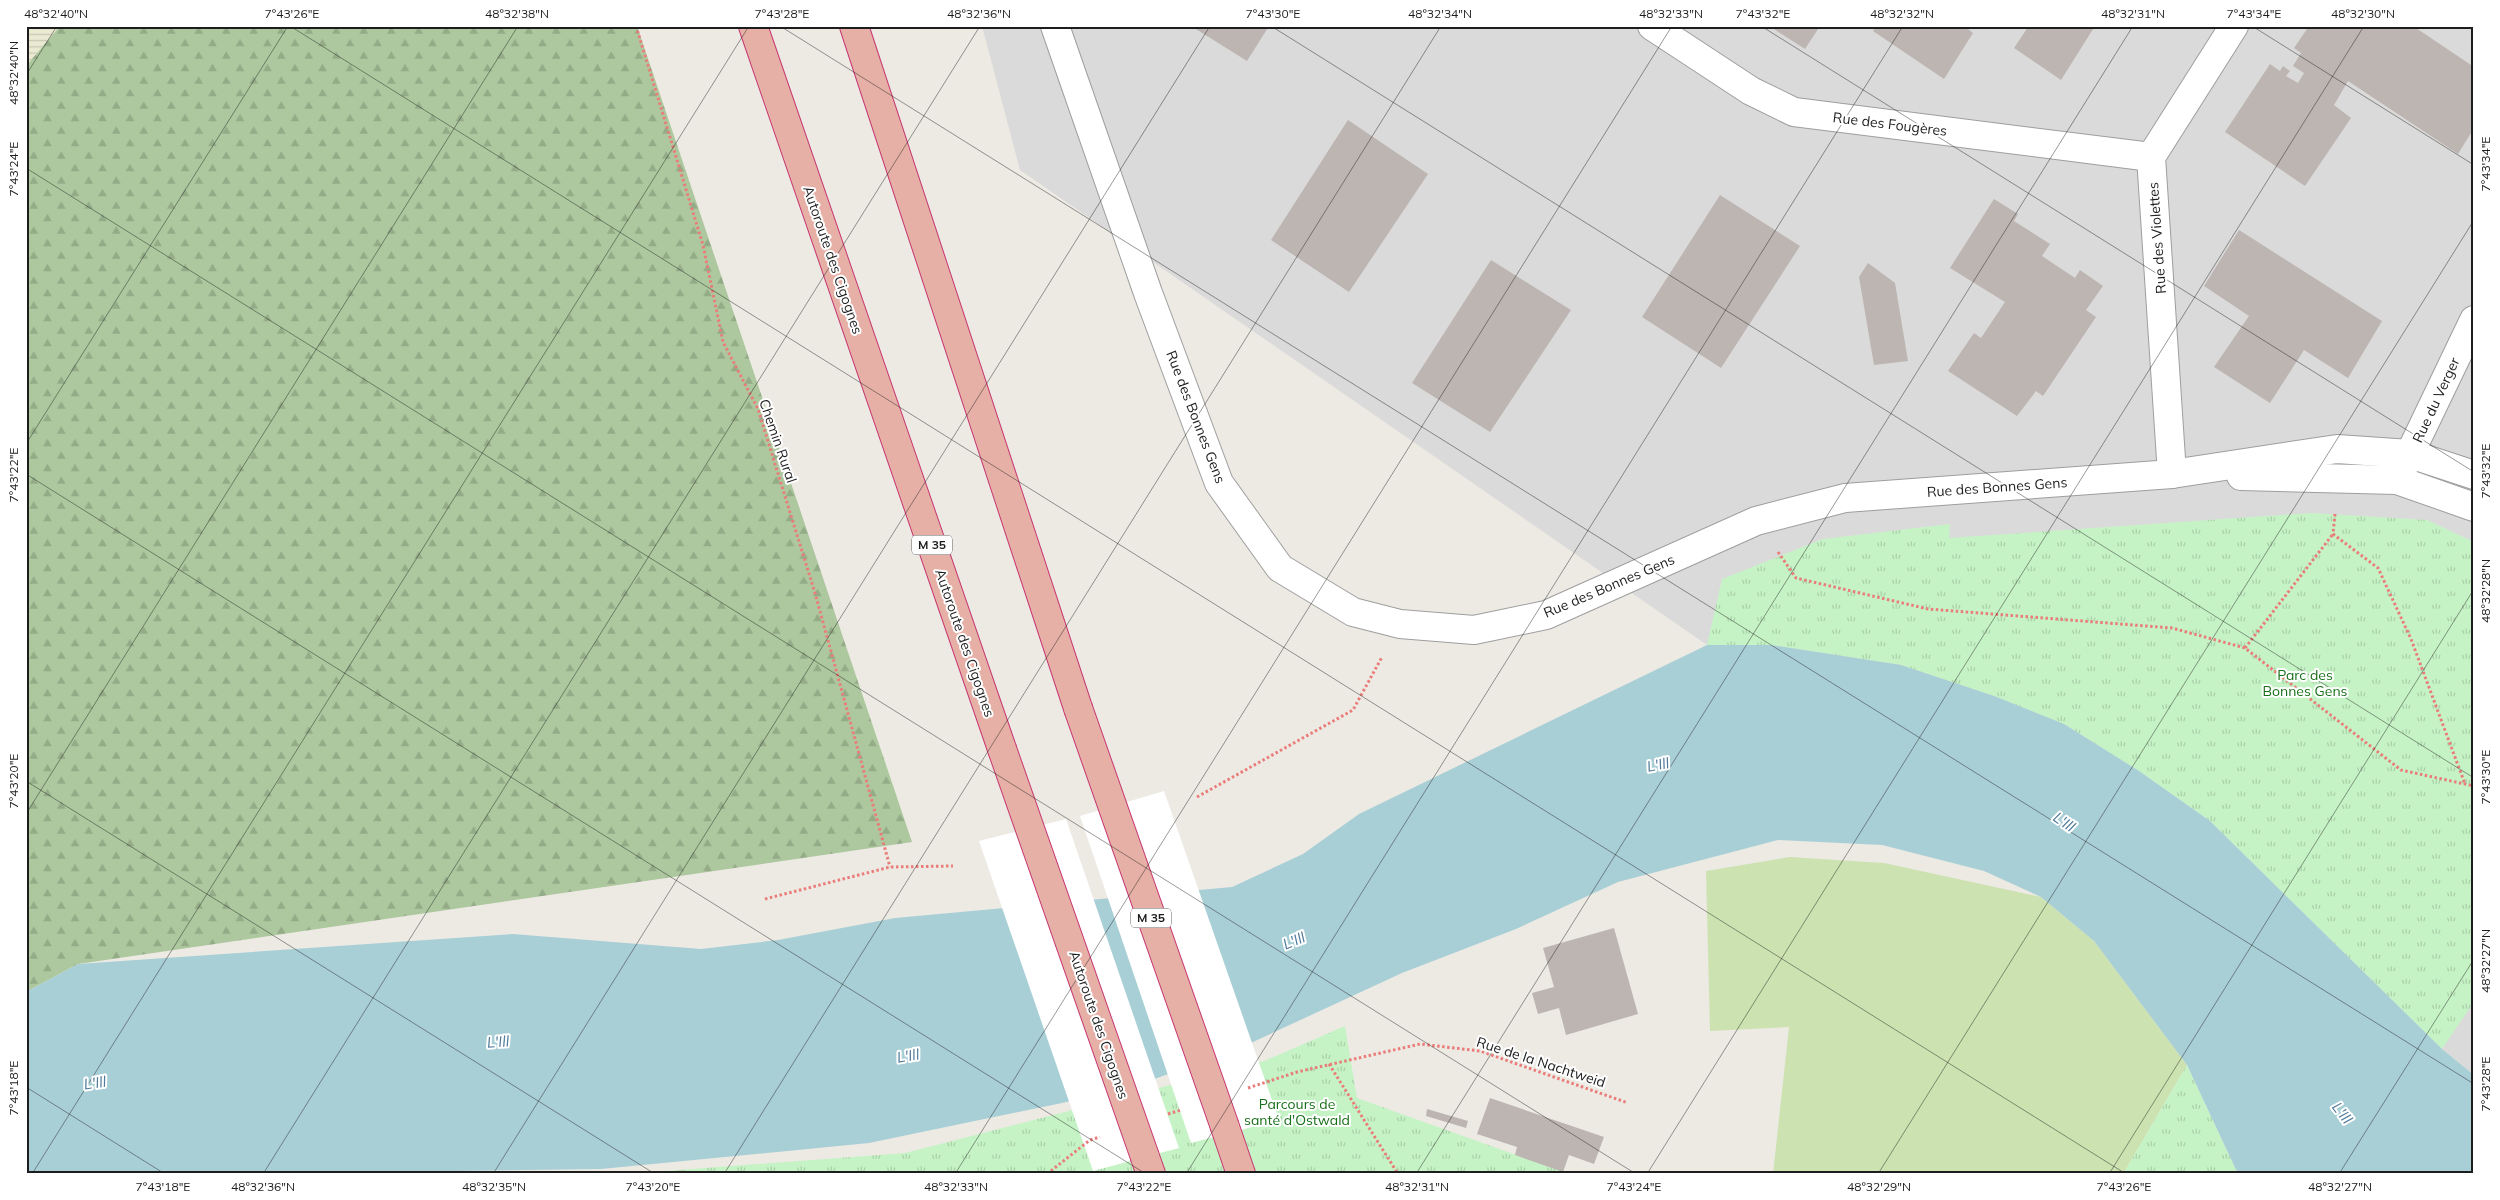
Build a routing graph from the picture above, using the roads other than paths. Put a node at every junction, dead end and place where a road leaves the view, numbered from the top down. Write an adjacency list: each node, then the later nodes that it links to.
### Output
1 (753, 26): 13 (highway, Autoroute des Cigognes / M 35, bridge)
2 (854, 26): 14 (highway, M 35, bridge)
3 (1055, 26): 9 (street, Rue des Bonnes Gens)
4 (1652, 26): 6 (street, Rue des Fougères)
5 (2234, 26): 6 (street)
6 (2151, 157): 9 (street, Rue des Violettes)
7 (2474, 320): 8 (street, Rue du Verger)
8 (2410, 454): 9 (street, Rue des Bonnes Gens); 10 (street, Rue des Bonnes Gens); 11 (street, Rue du Verger)
9 (2172, 474): 11 (street, Rue des Bonnes Gens)
10 (2474, 475)
11 (2397, 480): 12 (street, Rue des Bonnes Gens)
12 (2474, 507)
13 (1148, 1165)
14 (1241, 1174)

